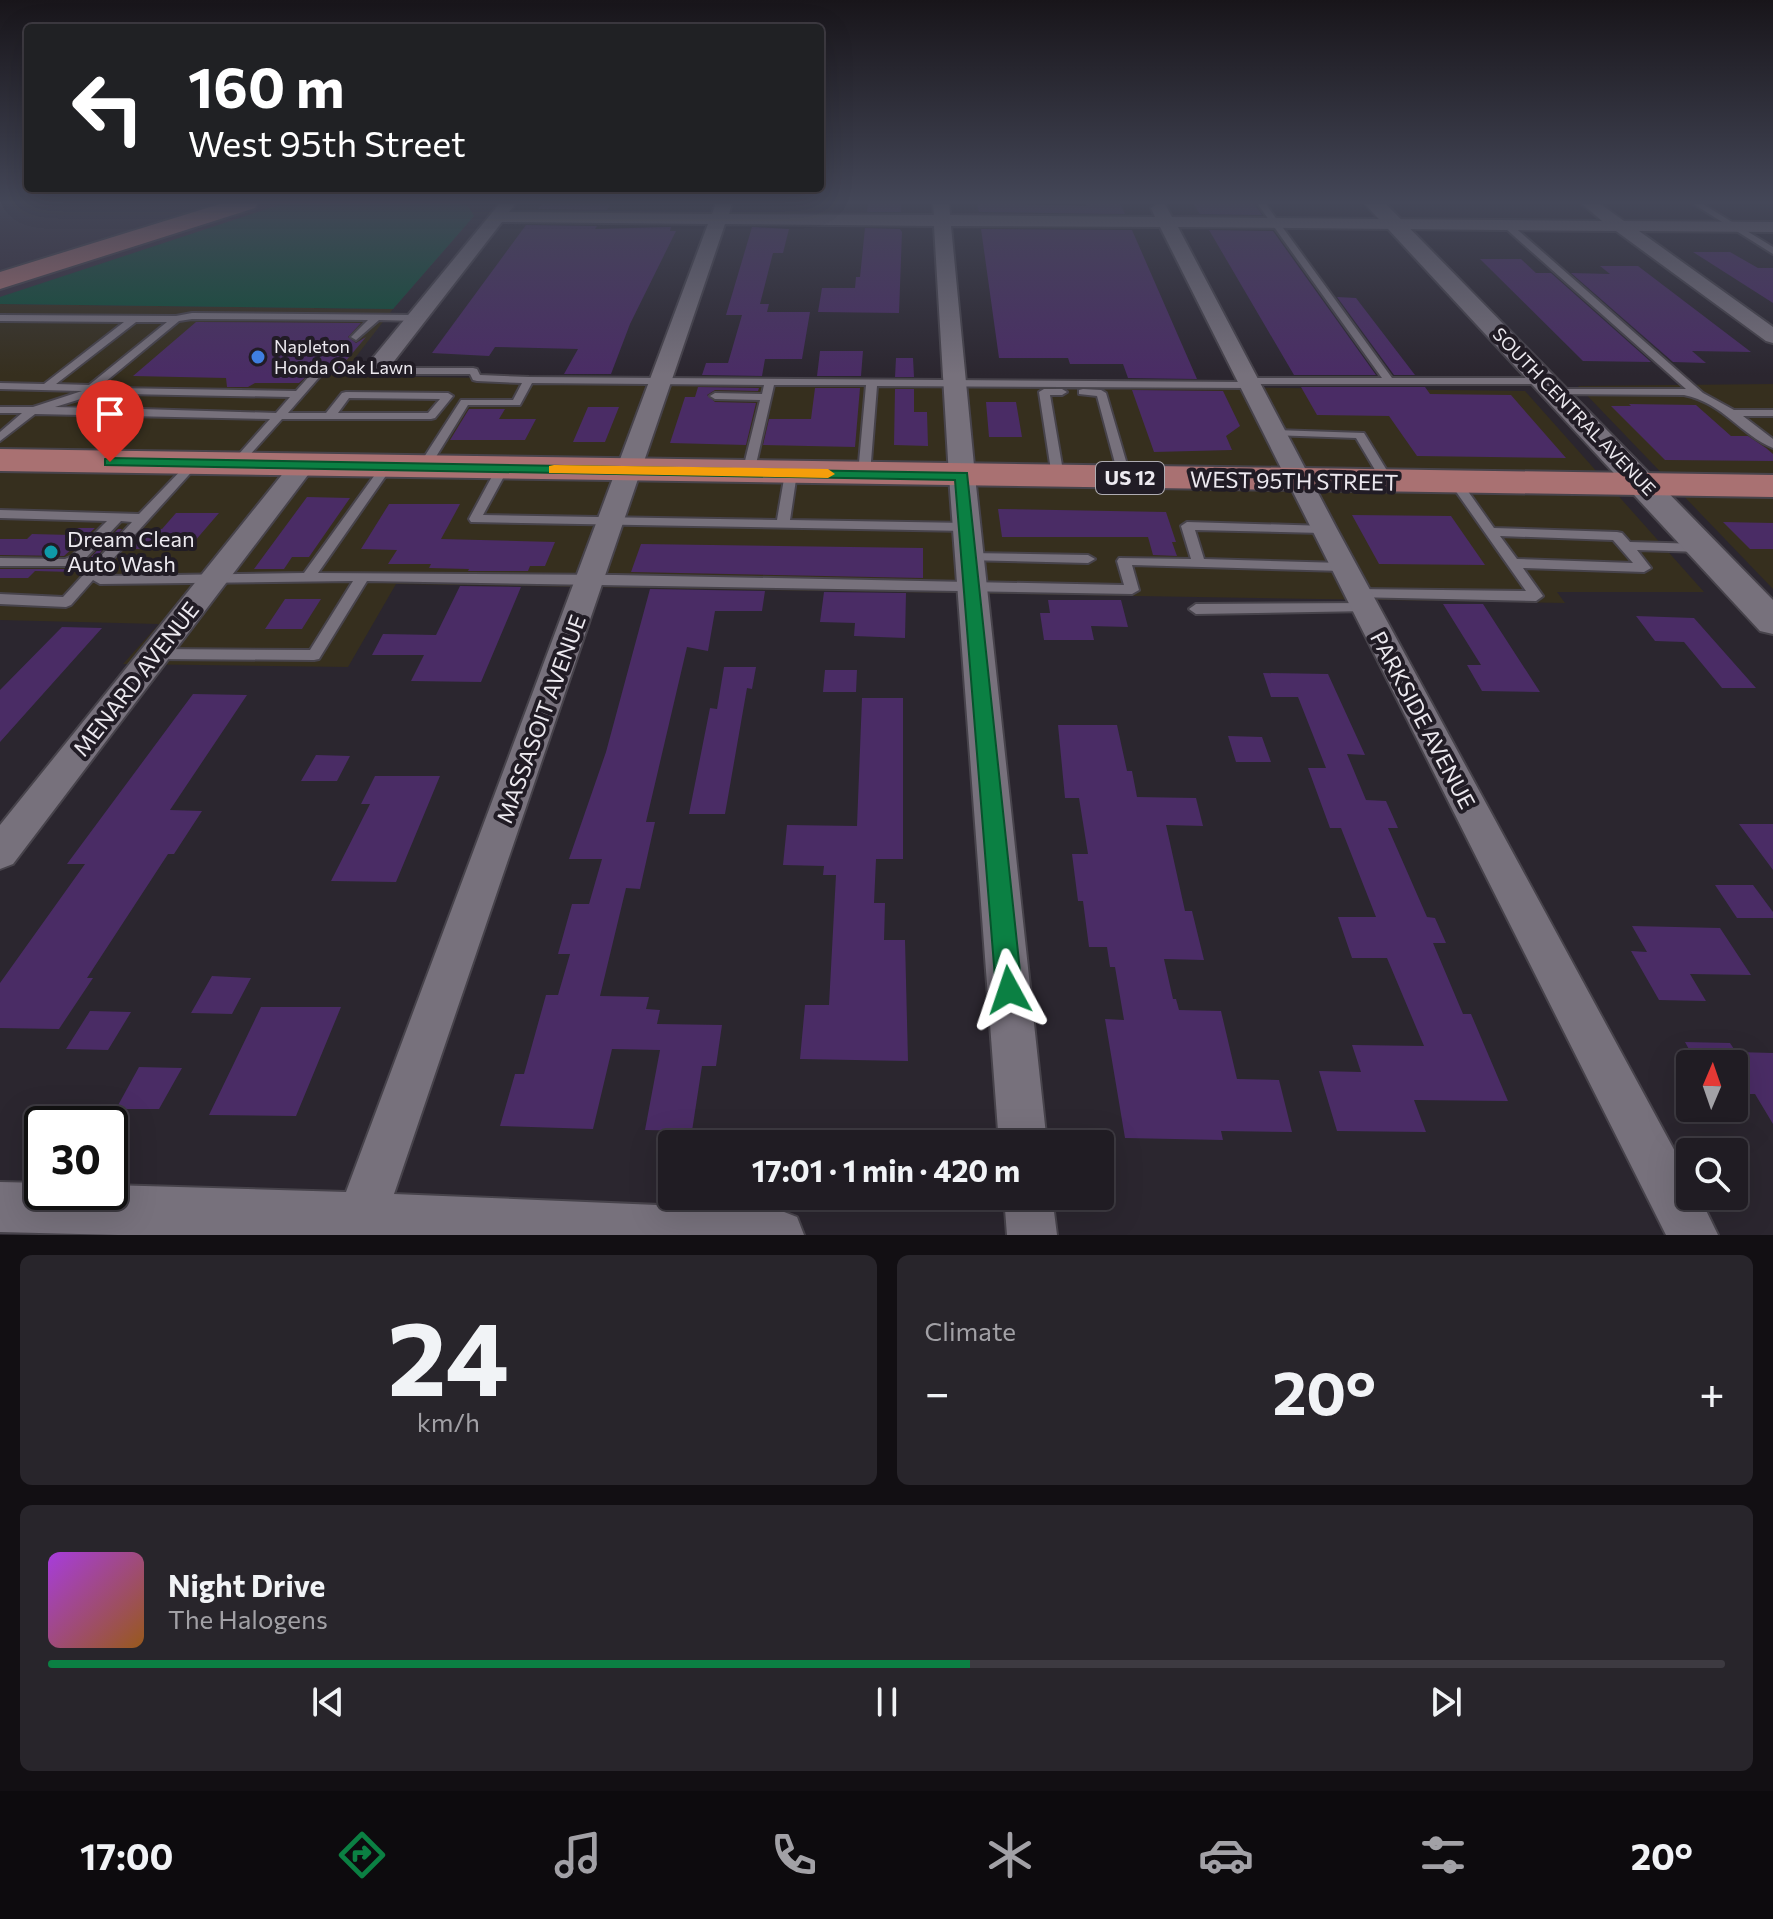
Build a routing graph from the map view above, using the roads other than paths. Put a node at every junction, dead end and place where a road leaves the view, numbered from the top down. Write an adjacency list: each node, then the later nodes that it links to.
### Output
1 (64, 261): 10 (main road)
2 (462, 261): 13 (street)
3 (704, 261): 21 (street, MASSASOIT AVENUE)
4 (946, 261): 25 (street)
5 (1187, 261): 26 (street, PARKSIDE AVENUE)
6 (1303, 261): 23 (lane)
7 (1430, 261): 28 (street, SOUTH CENTRAL AVENUE)
8 (1547, 261): 33 (lane)
9 (1668, 261): 17 (street)
10 (0, 281)
11 (0, 318): 14 (lane)
12 (376, 318): 13 (lane); 15 (lane); 16 (lane)
13 (417, 318): 18 (street)
14 (133, 319): 15 (lane); 29 (lane)
15 (176, 319): 30 (lane)
16 (356, 337)
17 (1773, 337)
18 (380, 364): 20 (lane)
19 (317, 374): 32 (lane)
20 (529, 380): 21 (lane); 51 (lane)
21 (663, 381): 22 (lane); 53 (street, MASSASOIT AVENUE)
22 (770, 381): 24 (lane); 35 (lane)
23 (1389, 381): 26 (lane); 28 (lane)
24 (872, 382): 25 (lane); 56 (lane)
25 (955, 383): 26 (lane); 57 (street)
26 (1250, 383): 43 (street, PARKSIDE AVENUE)
27 (0, 386): 29 (lane)
28 (1549, 386): 33 (lane); 63 (street, SOUTH CENTRAL AVENUE)
29 (46, 387): 30 (lane)
30 (92, 388): 31 (lane); 37 (lane)
31 (120, 392): 32 (lane); 38 (lane)
32 (298, 394): 42 (lane)
33 (1699, 395): 39 (lane)
34 (715, 396): 35 (lane)
35 (766, 397): 54 (lane)
36 (0, 410): 37 (lane)
37 (32, 411): 38 (lane); 44 (lane)
38 (98, 411): 42 (lane)
39 (1732, 413): 40 (lane); 45 (lane)
40 (1773, 413)
41 (331, 414): 41 (lane); 42 (lane)
42 (279, 416): 48 (lane)
43 (1275, 433): 60 (street, PARKSIDE AVENUE); 61 (lane)
44 (0, 438)
45 (1773, 445)
46 (0, 460): 47 (main road, WEST 95TH STREET / US 12)
47 (193, 464): 48 (main road, WEST 95TH STREET / US 12); 67 (lane)
48 (235, 465): 49 (main road, WEST 95TH STREET / US 12)
49 (302, 466): 50 (main road, WEST 95TH STREET / US 12); 80 (street, MENARD AVENUE)
50 (386, 467): 51 (main road, WEST 95TH STREET / US 12); 81 (lane)
51 (423, 468): 52 (main road, WEST 95TH STREET / US 12)
52 (502, 469): 53 (main road, WEST 95TH STREET / US 12); 68 (lane)
53 (630, 471): 54 (main road, WEST 95TH STREET / US 12); 68 (street, MASSASOIT AVENUE)
54 (748, 473): 55 (main road, WEST 95TH STREET / US 12)
55 (791, 473): 56 (main road, WEST 95TH STREET / US 12); 69 (lane)
56 (864, 474): 57 (main road, WEST 95TH STREET / US 12)
57 (962, 476): 58 (main road, WEST 95TH STREET / US 12); 74 (street)
58 (1058, 477): 59 (main road, WEST 95TH STREET / US 12); 59 (lane)
59 (1125, 478): 60 (main road, WEST 95TH STREET / US 12)
60 (1299, 481): 61 (main road, WEST 95TH STREET / US 12); 70 (street, PARKSIDE AVENUE)
61 (1388, 482): 62 (main road, WEST 95TH STREET / US 12)
62 (1456, 483): 63 (main road, WEST 95TH STREET / US 12); 71 (lane)
63 (1643, 484): 64 (main road, WEST 95TH STREET / US 12); 73 (street, SOUTH CENTRAL AVENUE)
64 (1773, 486)
65 (0, 514): 66 (lane)
66 (117, 518): 67 (lane); 76 (lane)
67 (142, 518): 79 (lane)
68 (612, 522): 69 (lane); 83 (street, MASSASOIT AVENUE)
69 (783, 524): 74 (lane)
70 (1323, 529): 77 (lane); 84 (street, PARKSIDE AVENUE)
71 (1491, 532): 72 (lane); 78 (lane)
72 (1626, 546): 73 (lane); 78 (lane)
73 (1703, 548): 89 (street, SOUTH CENTRAL AVENUE)
74 (969, 557): 75 (lane); 77 (lane); 83 (lane); 92 (street)
75 (1088, 559)
76 (0, 562)
77 (1199, 563): 84 (lane)
78 (1513, 563): 84 (lane)
79 (95, 570): 80 (lane); 86 (lane)
80 (215, 577): 81 (lane); 90 (street, MENARD AVENUE)
81 (307, 578): 82 (lane)
82 (362, 578): 83 (lane); 90 (lane)
83 (592, 580): 95 (street, MASSASOIT AVENUE)
84 (1355, 590): 88 (lane); 98 (street, PARKSIDE AVENUE)
85 (0, 599): 86 (lane)
86 (66, 602): 87 (lane)
87 (0, 608)
88 (1196, 609)
89 (1773, 622)
90 (155, 654): 91 (street, MENARD AVENUE)
91 (0, 853)
92 (1022, 1130)
93 (0, 1207): 95 (street)
94 (1029, 1210): 97 (street)
95 (358, 1226): 96 (street)
96 (779, 1235)
97 (1032, 1235)
98 (1693, 1235)

